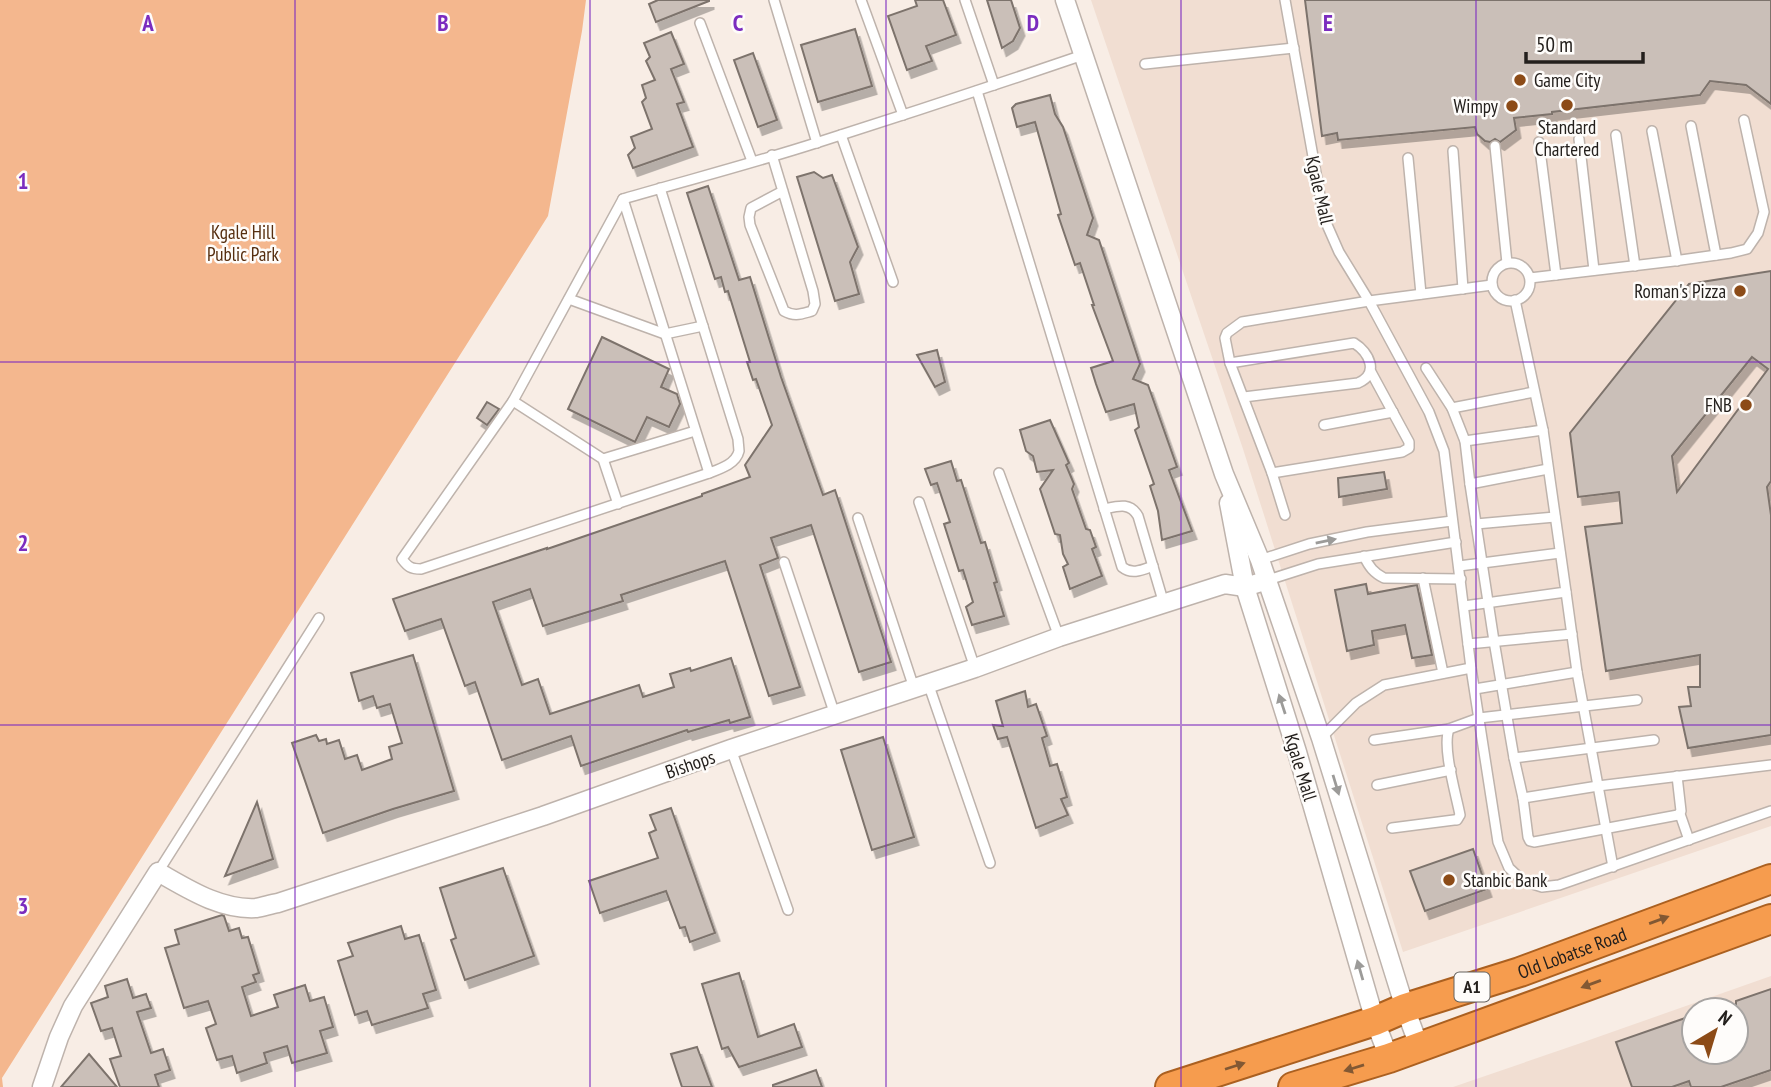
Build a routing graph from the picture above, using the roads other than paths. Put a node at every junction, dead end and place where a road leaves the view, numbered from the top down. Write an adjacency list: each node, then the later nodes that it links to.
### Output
1 (774, 0): 20 (lane)
2 (861, 0): 12 (lane)
3 (965, 0): 10 (lane)
4 (1065, 0): 8 (street, Kgale Mall)
5 (1286, 0): 7 (lane, Kgale Mall)
6 (701, 23): 25 (lane)
7 (1294, 48): 9 (lane); 42 (lane, Kgale Mall)
8 (1083, 55): 10 (lane); 62 (street, Kgale Mall)
9 (1144, 64)
10 (994, 85): 11 (lane)
11 (976, 91): 12 (lane); 66 (lane)
12 (903, 115): 16 (lane)
13 (1744, 120): 29 (lane)
14 (1691, 126): 29 (lane)
15 (1652, 131): 30 (lane)
16 (841, 135): 20 (lane); 36 (lane)
17 (1616, 135): 32 (lane)
18 (1579, 139): 33 (lane)
19 (1539, 142): 34 (lane)
20 (817, 143): 23 (lane)
21 (1495, 146): 31 (lane)
22 (1453, 152): 38 (lane)
23 (772, 155): 25 (lane); 27 (lane)
24 (1408, 158): 39 (lane)
25 (752, 162): 26 (lane)
26 (660, 188): 28 (lane); 43 (lane)
27 (783, 191): 27 (lane)
28 (623, 199): 40 (lane); 44 (lane)
29 (1716, 255): 30 (lane)
30 (1677, 261): 32 (lane)
31 (1507, 263): 35 (lane); 37 (lane)
32 (1635, 266): 33 (lane)
33 (1594, 270): 34 (lane)
34 (1556, 275): 35 (lane)
35 (1530, 278): 41 (lane)
36 (893, 282)
37 (1492, 285): 38 (lane); 41 (lane)
38 (1463, 289): 39 (lane)
39 (1422, 294): 42 (lane)
40 (569, 299): 44 (lane); 50 (lane)
41 (1515, 300): 48 (lane)
42 (1368, 301): 45 (lane); 70 (lane, Kgale Mall)
43 (703, 326): 44 (lane); 59 (lane)
44 (666, 334): 55 (lane)
45 (1230, 363): 47 (lane); 49 (lane)
46 (1426, 368): 51 (lane)
47 (1371, 372): 49 (lane); 52 (lane)
48 (1534, 392): 51 (lane); 54 (lane)
49 (1244, 397): 61 (lane)
50 (513, 401): 57 (lane); 65 (lane)
51 (1452, 408): 56 (lane)
52 (1393, 412): 53 (lane); 61 (lane)
53 (1324, 425)
54 (1543, 430): 56 (lane); 58 (lane)
55 (695, 431): 57 (lane); 59 (lane)
56 (1465, 441): 63 (lane)
57 (603, 459): 65 (lane)
58 (1548, 469): 63 (lane); 68 (lane)
59 (709, 473): 65 (lane)
60 (999, 473): 90 (lane)
61 (1272, 473): 67 (lane)
62 (1224, 474): 75 (street, Kgale Mall); 80 (street, Kgale Mall)
63 (1470, 484): 71 (lane)
64 (919, 502): 93 (lane)
65 (618, 504)
66 (1104, 509): 78 (lane); 78 (lane)
67 (1285, 515)
68 (1555, 517): 71 (lane); 73 (lane)
69 (858, 518): 98 (lane)
70 (1452, 521): 72 (lane, Kgale Mall); 75 (lane, one-way to 70)
71 (1476, 524): 77 (lane)
72 (1456, 542): 74 (lane); 79 (lane, Kgale Mall)
73 (1560, 553): 77 (lane); 84 (lane)
74 (1364, 556): 81 (lane); 83 (lane)
75 (1260, 560): 80 (street); 83 (street, Kgale Mall)
76 (784, 562): 102 (lane)
77 (1482, 563): 79 (lane); 85 (lane)
78 (1153, 566): 86 (lane)
79 (1459, 566): 82 (lane, Kgale Mall)
80 (1242, 578): 83 (street); 86 (street, Bishops); 130 (street, Kgale Mall, one-way to 80)
81 (1423, 578): 82 (lane); 96 (lane)
82 (1461, 579): 87 (lane, Kgale Mall)
83 (1268, 580): 106 (street, Kgale Mall)
84 (1566, 592): 85 (lane); 89 (lane)
85 (1488, 603): 87 (lane); 91 (lane)
86 (1164, 604): 90 (street, Bishops)
87 (1464, 606): 92 (lane, Kgale Mall)
88 (319, 618): 125 (lane)
89 (1572, 634): 91 (lane); 95 (lane)
90 (1059, 637): 93 (street, Bishops)
91 (1494, 641): 92 (lane); 97 (lane)
92 (1468, 644): 94 (lane, Kgale Mall)
93 (975, 668): 98 (street, Bishops)
94 (1471, 668): 96 (lane); 99 (lane, Kgale Mall)
95 (1577, 672): 97 (lane); 101 (lane)
96 (1443, 673): 106 (lane)
97 (1502, 684): 99 (lane); 103 (lane)
98 (921, 686): 102 (street, Bishops); 123 (lane)
99 (1475, 689): 104 (lane, Kgale Mall)
100 (1637, 700): 101 (lane)
101 (1584, 707): 103 (lane); 109 (lane)
102 (835, 715): 110 (street, Bishops)
103 (1507, 715): 104 (lane); 111 (lane)
104 (1479, 718): 105 (lane); 124 (lane, Kgale Mall)
105 (1448, 729): 107 (lane); 113 (lane)
106 (1321, 738): 129 (street, Kgale Mall, one-way to 129)
107 (1374, 740)
108 (1654, 740): 109 (lane)
109 (1591, 748): 111 (lane); 116 (lane)
110 (731, 749): 125 (street, Bishops); 127 (lane)
111 (1514, 758): 117 (lane)
112 (1771, 765): 114 (lane)
113 (1451, 771): 115 (lane); 120 (lane)
114 (1677, 776): 116 (lane); 119 (lane)
115 (1377, 785)
116 (1598, 786): 117 (lane); 121 (lane)
117 (1522, 798): 121 (lane)
118 (1771, 811): 122 (lane)
119 (1680, 814): 121 (lane); 122 (lane)
120 (1392, 828)
121 (1605, 828): 124 (lane)
122 (1689, 840): 124 (lane)
123 (990, 863)
124 (1613, 867)
125 (158, 872): 133 (street)
126 (1771, 879): 129 (highway, Old Lobatse Road / A1, one-way to 126)
127 (788, 910)
128 (1771, 919): 131 (highway, Old Lobatse Road / A1, one-way to 131)
129 (1405, 1008): 130 (highway, Old Lobatse Road / A1); 131 (street, Kgale Mall)
130 (1375, 1021): 132 (street, Kgale Mall); 134 (highway, Old Lobatse Road / A1, one-way to 130)
131 (1419, 1046): 132 (highway, Old Lobatse Road / A1)
132 (1389, 1058): 135 (highway, Old Lobatse Road / A1, one-way to 135)
133 (42, 1087)
134 (1170, 1087)
135 (1293, 1087)

